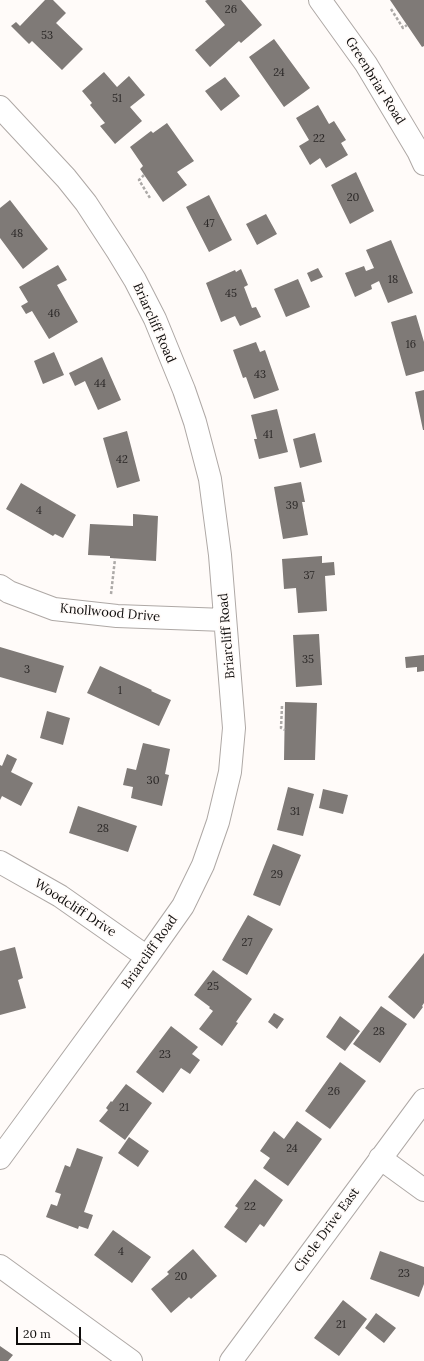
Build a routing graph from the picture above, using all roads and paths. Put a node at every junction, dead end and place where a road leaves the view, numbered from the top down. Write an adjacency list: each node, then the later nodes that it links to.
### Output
1 (320, 0): 5 (street, Greenbriar Road)
2 (391, 9): 3 (path)
3 (407, 26)
4 (0, 107): 11 (street, Briarcliff Road)
5 (424, 164)
6 (144, 175): 7 (path)
7 (150, 198)
8 (115, 559): 10 (path)
9 (0, 586): 11 (street, Knollwood Drive)
10 (111, 598)
11 (225, 620): 15 (street, Briarcliff Road)
12 (282, 706): 13 (path)
13 (284, 730)
14 (0, 862): 15 (street, Woodcliff Drive)
15 (148, 957): 17 (street, Briarcliff Road)
16 (424, 1100): 18 (street, Circle Drive East)
17 (0, 1158)
18 (380, 1158): 19 (street); 22 (street, Circle Drive East)
19 (424, 1190)
20 (0, 1266): 21 (street)
21 (131, 1361)
22 (231, 1361)

